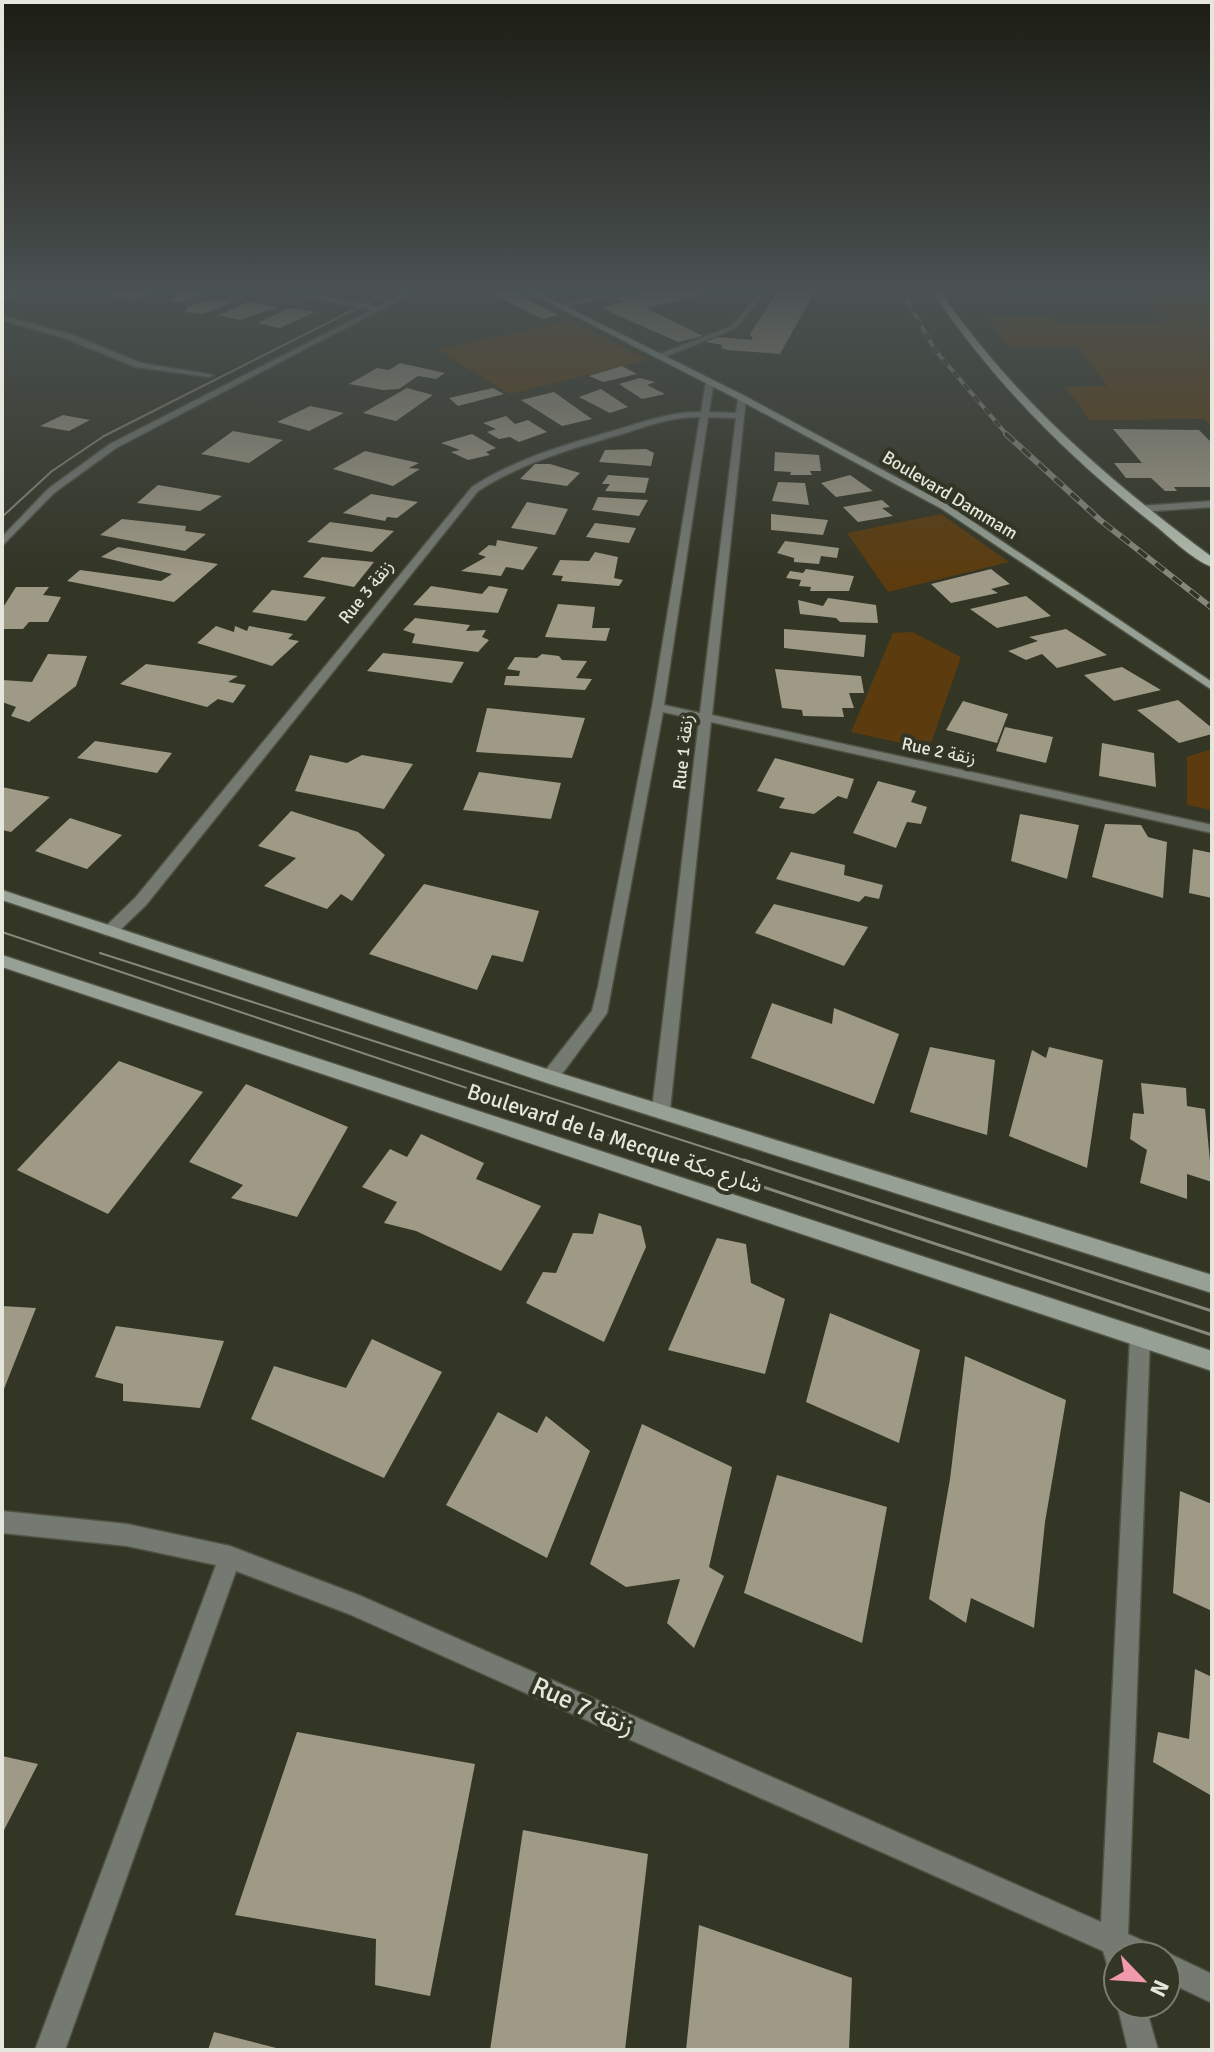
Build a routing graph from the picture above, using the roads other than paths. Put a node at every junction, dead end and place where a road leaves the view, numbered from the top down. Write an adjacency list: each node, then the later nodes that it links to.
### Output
1 (228, 387): 10 (street)
2 (709, 387): 6 (street)
3 (721, 387): 5 (main road, Boulevard Dammam)
4 (1006, 387): 9 (main road)
5 (742, 398): 7 (street, Rue 1 زنقة); 12 (main road, Boulevard Dammam)
6 (705, 414): 7 (street, Rue 3 زنقة); 13 (street, Rue 1 زنقة); 17 (street, Rue 3 زنقة)
7 (740, 416): 14 (street, Rue 1 زنقة)
8 (1212, 504): 9 (street)
9 (1140, 509): 11 (main road)
10 (2, 543)
11 (1212, 563)
12 (1212, 687)
13 (658, 707): 14 (street, Rue 2 زنقة); 19 (street, Rue 1 زنقة)
14 (705, 718): 15 (street, Rue 2 زنقة); 20 (street, Rue 1 زنقة)
15 (1212, 829)
16 (2, 895): 17 (main road, Boulevard de la Mecque شارع مكة)
17 (110, 931): 19 (main road, Boulevard de la Mecque شارع مكة)
18 (2, 961): 22 (main road, Boulevard de la Mecque شارع مكة)
19 (550, 1077): 20 (main road, Boulevard de la Mecque شارع مكة)
20 (661, 1110): 21 (main road, Boulevard de la Mecque شارع مكة)
21 (1212, 1284)
22 (1140, 1337): 23 (main road, Boulevard de la Mecque شارع مكة); 26 (street)
23 (1212, 1361)
24 (2, 1522): 25 (street, Rue 7 زنقة)
25 (230, 1557): 27 (street, Rue 7 زنقة); 31 (street)
26 (1116, 1940)
27 (1102, 1943)
28 (1182, 1974): 29 (street)
29 (1212, 1989)
30 (1135, 2020): 32 (street)
31 (50, 2050)
32 (1143, 2050)

